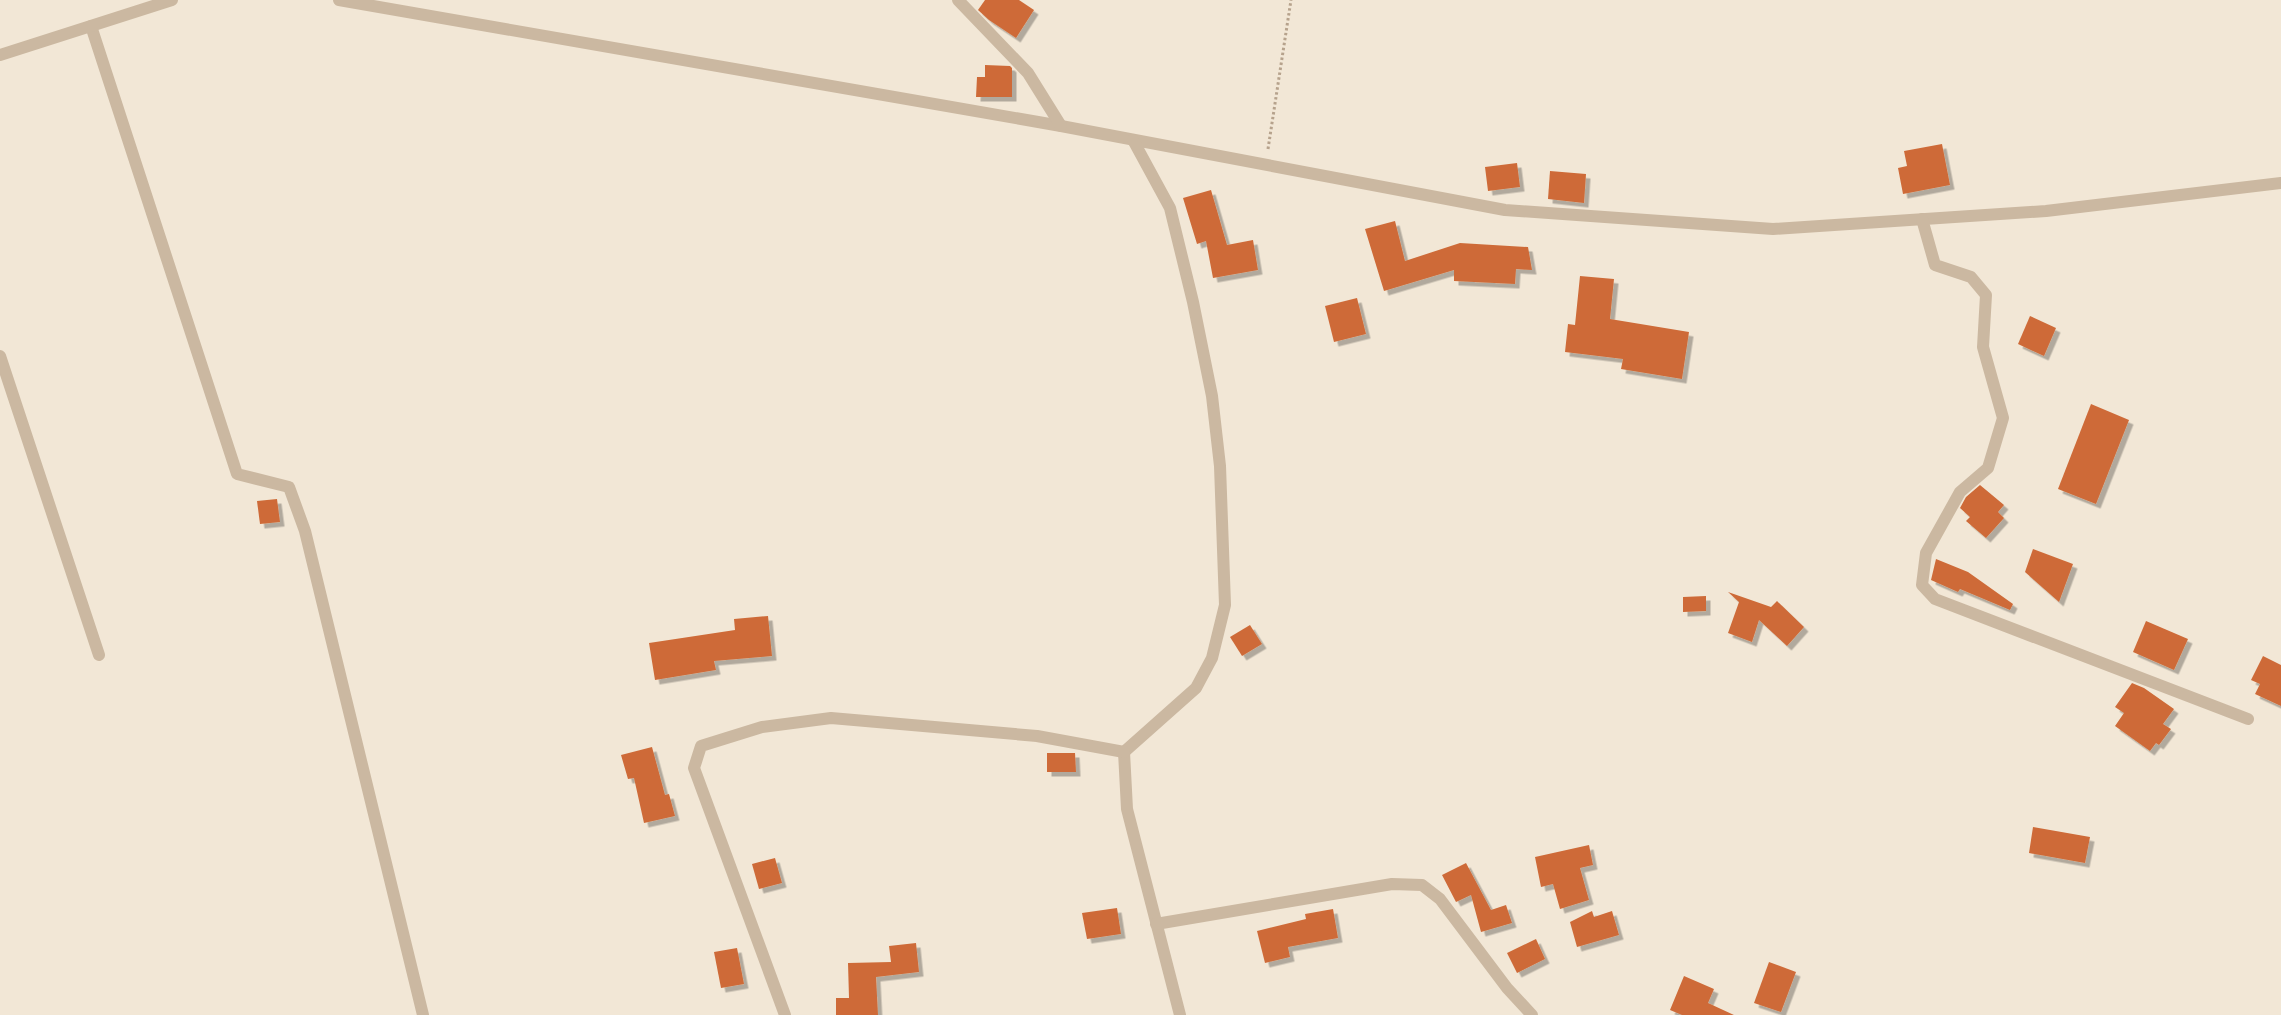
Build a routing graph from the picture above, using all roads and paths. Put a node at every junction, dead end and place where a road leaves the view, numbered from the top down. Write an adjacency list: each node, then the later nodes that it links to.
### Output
1 (172, 0): 5 (street)
2 (339, 0): 7 (street)
3 (958, 0): 7 (street)
4 (1291, 0): 9 (path)
5 (91, 26): 6 (street); 17 (street)
6 (0, 54)
7 (1061, 126): 8 (street)
8 (1133, 140): 9 (street); 15 (street)
9 (1266, 165): 11 (street)
10 (2281, 183): 11 (street)
11 (1922, 219): 14 (street)
12 (0, 356): 13 (street)
13 (99, 655)
14 (2248, 719)
15 (1124, 752): 16 (street); 18 (street)
16 (1156, 924): 19 (street); 20 (street)
17 (423, 1015)
18 (785, 1015)
19 (1180, 1015)
20 (1532, 1015)

